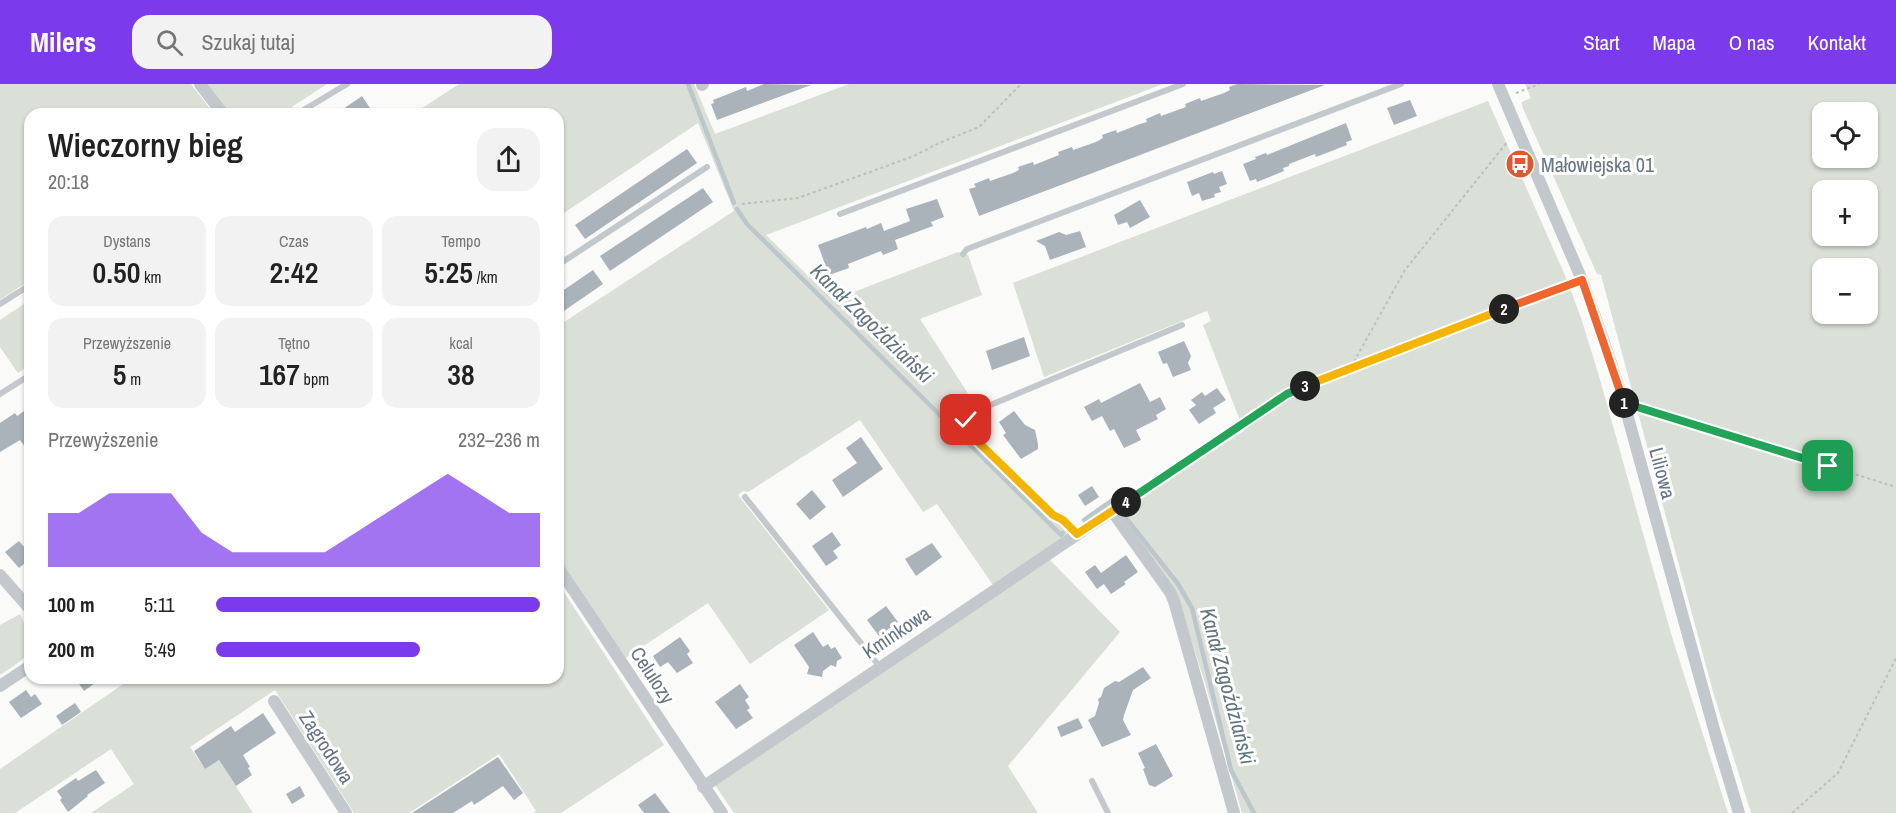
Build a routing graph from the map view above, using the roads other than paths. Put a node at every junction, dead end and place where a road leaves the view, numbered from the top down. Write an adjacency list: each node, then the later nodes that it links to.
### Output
1 (200, 84): 6 (street)
2 (346, 84): 7 (lane)
3 (1183, 84): 9 (lane)
4 (1401, 84): 10 (lane)
5 (1498, 84): 32 (street, Liliowa)
6 (218, 108)
7 (307, 108)
8 (707, 167): 11 (lane)
9 (840, 214)
10 (963, 254)
11 (564, 261)
12 (24, 289): 13 (lane)
13 (0, 304)
14 (1182, 325): 18 (lane)
15 (24, 379): 16 (lane)
16 (0, 394)
17 (745, 497): 22 (lane)
18 (1077, 534): 22 (street, Kminkowa); 31 (street, Kminkowa)
19 (0, 575): 21 (street)
20 (564, 576): 27 (street, Celulozy)
21 (24, 602)
22 (880, 667): 27 (street, Kminkowa)
23 (24, 670): 24 (street)
24 (0, 686)
25 (274, 701): 29 (street, Zagrodowa)
26 (1092, 781): 30 (lane)
27 (703, 787): 28 (street, Celulozy)
28 (715, 810)
29 (346, 813)
30 (1108, 813)
31 (1233, 813)
32 (1739, 813)

